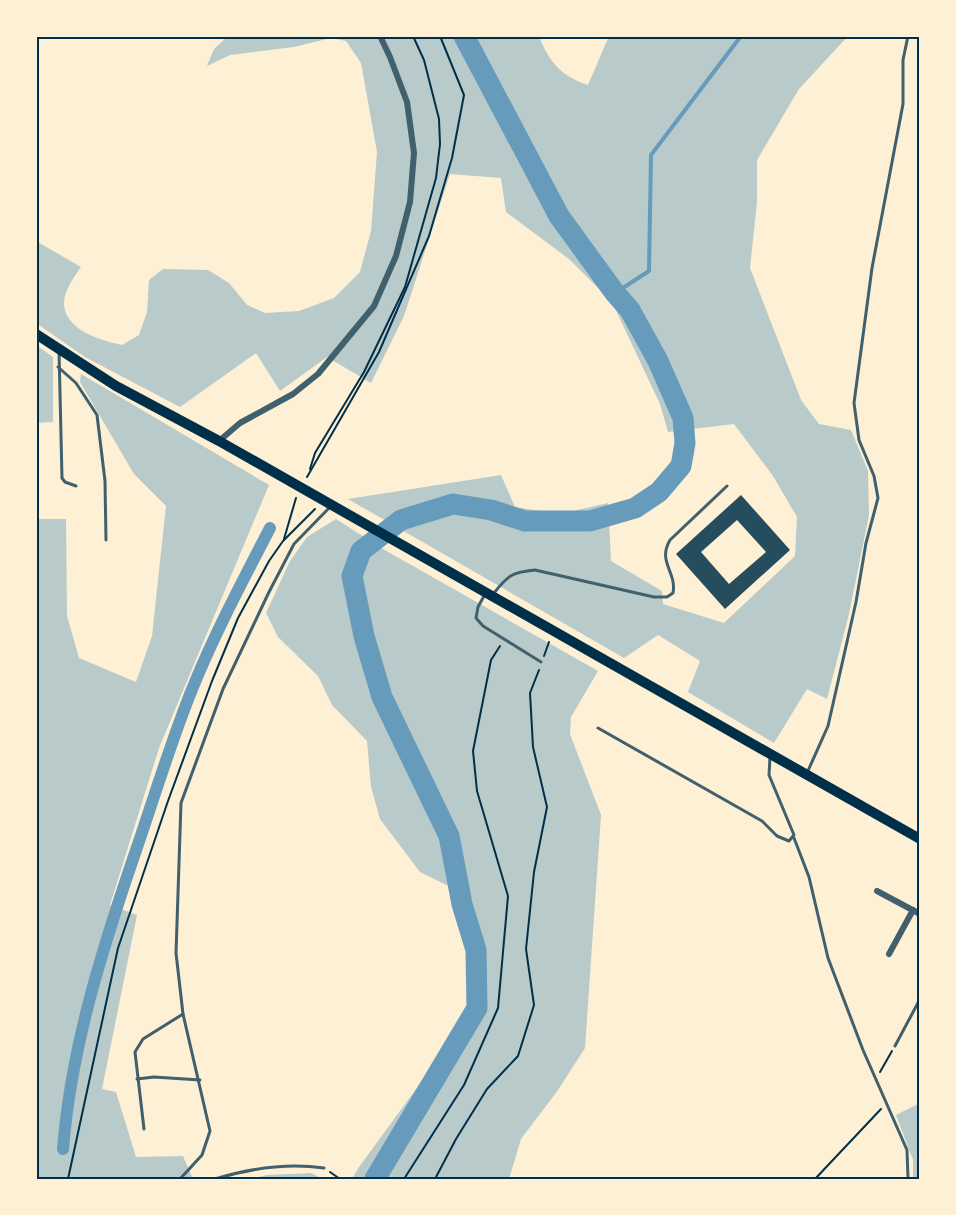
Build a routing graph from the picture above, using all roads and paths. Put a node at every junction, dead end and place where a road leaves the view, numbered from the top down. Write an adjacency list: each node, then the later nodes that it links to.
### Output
1 (380, 36): 7 (street)
2 (440, 36): 8 (path)
3 (908, 36): 21 (lane)
4 (36, 334): 5 (highway)
5 (59, 349): 6 (lane); 7 (highway)
6 (58, 367): 9 (lane); 13 (lane)
7 (219, 441): 12 (highway)
8 (303, 484)
9 (76, 486)
10 (727, 486): 15 (lane)
11 (298, 494): 14 (path)
12 (328, 503): 14 (path); 15 (highway); 29 (lane)
13 (106, 540)
14 (283, 541): 37 (path)
15 (488, 595): 16 (highway); 17 (lane)
16 (553, 632): 18 (path); 20 (highway)
17 (504, 639): 18 (lane); 41 (path)
18 (542, 662): 42 (path)
19 (598, 728): 22 (lane)
20 (771, 755): 21 (highway); 22 (lane)
21 (806, 774): 23 (highway)
22 (794, 838): 33 (lane)
23 (920, 839)
24 (877, 891): 25 (street)
25 (913, 910): 26 (street); 27 (street)
26 (920, 914)
27 (889, 954)
28 (920, 999): 30 (lane)
29 (183, 1014): 31 (lane); 32 (lane)
30 (895, 1046): 33 (path)
31 (137, 1079): 32 (lane); 35 (lane)
32 (200, 1080): 38 (lane)
33 (876, 1080): 34 (lane)
34 (886, 1104): 43 (path); 44 (lane)
35 (144, 1129)
36 (324, 1168): 39 (lane); 40 (path)
37 (68, 1179)
38 (180, 1179)
39 (215, 1179)
40 (340, 1179)
41 (404, 1179)
42 (435, 1179)
43 (815, 1179)
44 (908, 1179)

